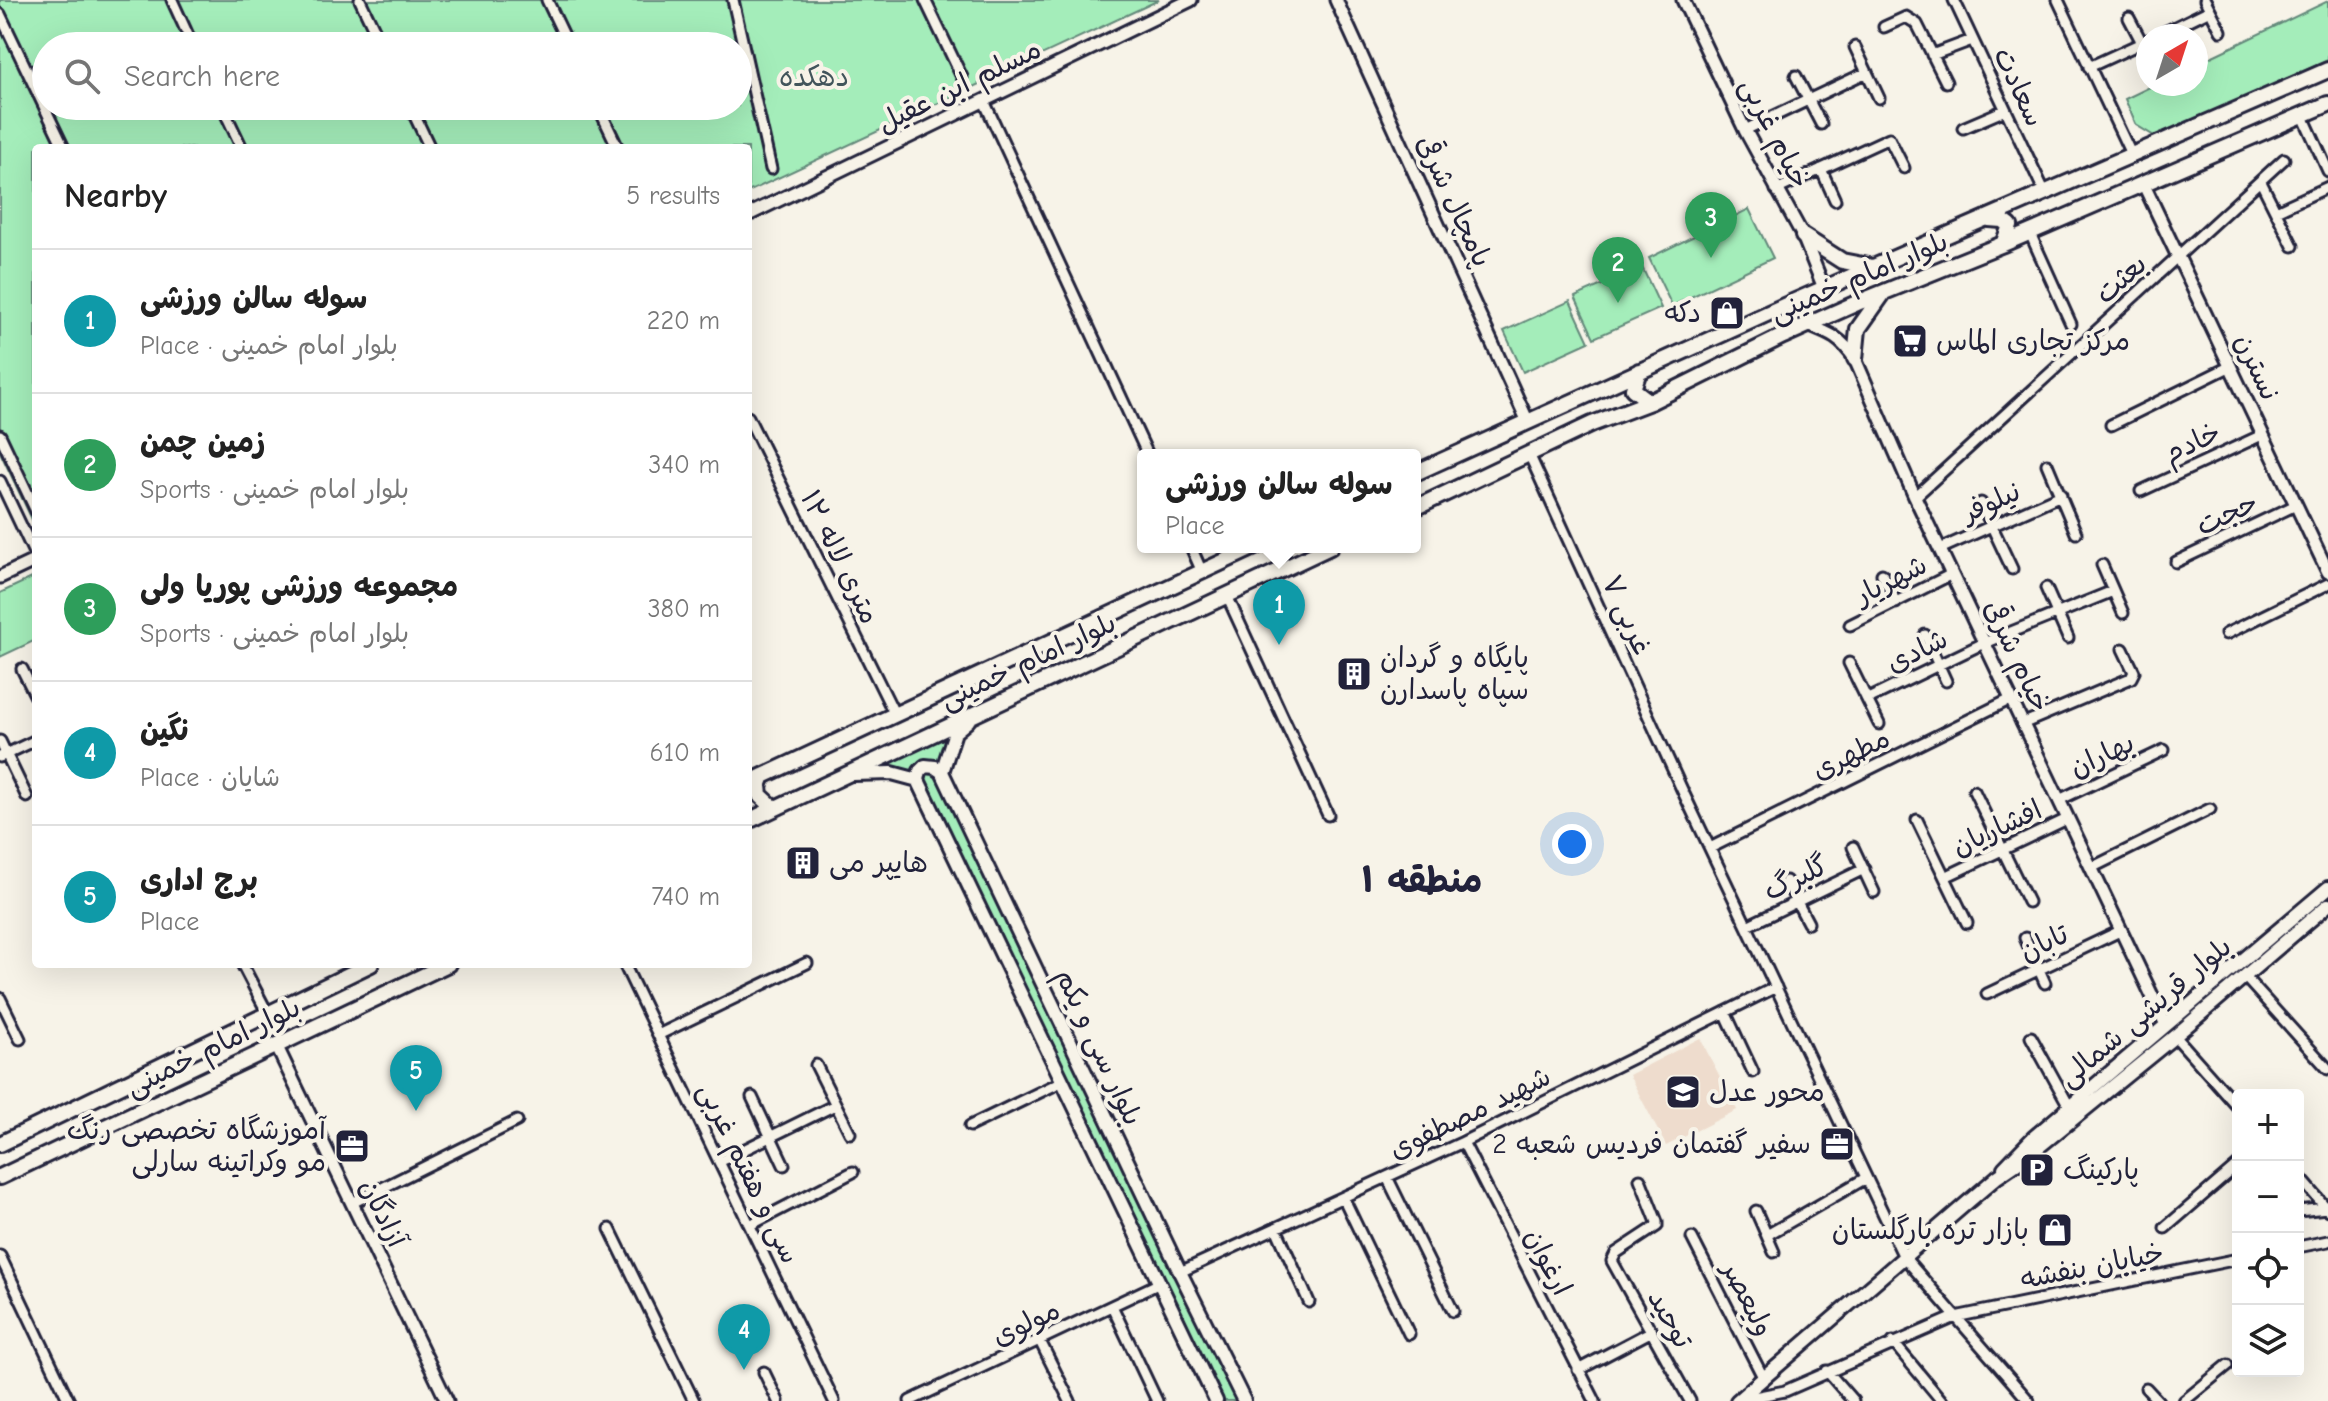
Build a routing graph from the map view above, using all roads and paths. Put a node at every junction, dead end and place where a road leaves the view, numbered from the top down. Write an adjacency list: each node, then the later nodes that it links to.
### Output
1 (172, 0): 18 (street)
2 (360, 0): 19 (street)
3 (547, 0): 20 (street)
4 (733, 0): 21 (street)
5 (925, 0): 30 (street)
6 (1191, 0): 36 (street, مسلم ابن عقیل)
7 (1336, 0): 80 (street, پامچال شرقی)
8 (1683, 0): 46 (street, خیام غربی)
9 (1954, 0): 22 (street, سعادت)
10 (2058, 0): 26 (street)
11 (2208, 5): 14 (street); 17 (street)
12 (0, 14): 31 (street)
13 (2129, 18): 16 (street)
14 (2177, 24)
15 (1884, 27): 25 (street)
16 (2136, 28)
17 (2221, 31)
18 (187, 32)
19 (375, 32)
20 (562, 32)
21 (740, 32)
22 (1972, 40): 25 (street); 38 (street, سعادت)
23 (2136, 46): 26 (street)
24 (1855, 47): 28 (street)
25 (1932, 55): 32 (street)
26 (2089, 67): 51 (street)
27 (2328, 70): 51 (main road, بلوار امام خمینی)
28 (1867, 72): 34 (street); 35 (street)
29 (1796, 76): 35 (street)
30 (962, 77)
31 (32, 81)
32 (1946, 82)
33 (752, 84): 54 (street)
34 (1879, 98)
35 (1809, 100): 44 (street); 46 (street)
36 (984, 101): 64 (street, مسلم ابن عقیل); 85 (street)
37 (2328, 104): 39 (main road, بلوار امام خمینی)
38 (2005, 110): 45 (street); 61 (street, سعادت)
39 (2303, 116): 56 (street); 58 (main road, بلوار امام خمینی)
40 (51, 120): 47 (street)
41 (229, 120): 48 (street)
42 (417, 120): 49 (street)
43 (605, 120): 50 (street)
44 (1821, 124)
45 (1963, 128)
46 (1745, 130): 60 (street, خیام غربی)
47 (62, 144)
48 (240, 144)
49 (428, 144)
50 (616, 144)
51 (2132, 156): 61 (main road, بلوار امام خمینی)
52 (2284, 159): 57 (street, بعثت)
53 (1904, 168): 55 (street)
54 (771, 169)
55 (1821, 169): 60 (street); 62 (street)
56 (2328, 171)
57 (2261, 182): 63 (street); 70 (street, بعثت)
58 (2143, 183): 66 (main road, بلوار امام خمینی); 70 (street, نسترن)
59 (2328, 187): 63 (street)
60 (1776, 190): 67 (street, خیام غربی)
61 (2045, 193): 65 (main road, بلوار امام خمینی)
62 (1835, 200)
63 (2276, 211): 69 (street)
64 (752, 213)
65 (1988, 218): 68 (main road); 71 (main road, بلوار امام خمینی)
66 (2029, 231): 68 (main road, بلوار امام خمینی); 74 (street)
67 (1803, 236): 71 (main road); 72 (street, خیام غربی)
68 (2003, 244): 73 (main road, بلوار امام خمینی)
69 (2293, 246)
70 (2178, 258): 77 (street, نسترن); 92 (street, بعثت)
71 (1873, 267): 72 (main road, بلوار امام خمینی)
72 (1824, 288): 78 (main road, بلوار امام خمینی)
73 (1887, 291): 75 (main road, بلوار امام خمینی); 76 (main road)
74 (2071, 324)
75 (1808, 325): 76 (street, خیام شرقی); 79 (main road, بلوار امام خمینی)
76 (1855, 359): 92 (street, خیام شرقی)
77 (2231, 366): 82 (street); 84 (street, نسترن)
78 (1639, 371): 79 (main road); 80 (main road, بلوار امام خمینی)
79 (1650, 402): 86 (main road, بلوار امام خمینی)
80 (1528, 422): 88 (main road, بلوار امام خمینی)
81 (752, 425): 133 (street, ۱۲ متری لاله)
82 (2111, 425)
83 (0, 435): 93 (street)
84 (2262, 435): 90 (street, خادم); 96 (street, نسترن)
85 (1145, 449)
86 (1529, 454): 95 (main road, بلوار امام خمینی); 156 (street, ۷ غربی)
87 (2047, 464): 91 (street)
88 (1421, 470)
89 (0, 481): 99 (street)
90 (2141, 491)
91 (2061, 495): 97 (street, نیلوفر); 98 (street)
92 (1915, 497): 100 (street, خیام شرقی)
93 (32, 503)
94 (1981, 503): 97 (street)
95 (1421, 505)
96 (2296, 505): 105 (street, حجت); 109 (street, نسترن)
97 (1992, 526): 100 (street, نیلوفر); 107 (street)
98 (2076, 533)
99 (32, 549)
100 (1940, 549): 111 (street, خیام شرقی)
101 (1194, 553): 108 (street)
102 (1242, 553): 108 (main road, بلوار امام خمینی)
103 (1317, 553): 116 (main road, بلوار امام خمینی)
104 (32, 560): 112 (street)
105 (2176, 562)
106 (2102, 565): 115 (street)
107 (2012, 569)
108 (1202, 572): 133 (main road, بلوار امام خمینی)
109 (2328, 572)
110 (1882, 574): 117 (street)
111 (1952, 574): 117 (street, شهریار); 124 (street, خیام شرقی)
112 (0, 577)
113 (2328, 584): 121 (street)
114 (2046, 588): 118 (street)
115 (2113, 591): 118 (street, شادی); 119 (street)
116 (1227, 596): 134 (main road, بلوار امام خمینی); 151 (street)
117 (1896, 603): 120 (street, شهریار)
118 (2057, 613): 123 (street); 124 (street, شادی)
119 (2123, 613)
120 (1850, 625)
121 (2226, 634)
122 (1925, 635): 127 (street)
123 (2068, 638)
124 (1984, 643): 127 (street, شادی); 132 (street, خیام شرقی)
125 (2123, 649): 136 (street)
126 (1849, 663): 131 (street)
127 (1939, 665): 129 (street); 131 (street, شادی)
128 (22, 669): 130 (street)
129 (1946, 681)
130 (32, 689)
131 (1868, 699): 135 (street)
132 (2011, 699): 136 (street, خیام شرقی); 156 (street, مطهری)
133 (895, 715): 143 (main road, بلوار امام خمینی)
134 (973, 716): 141 (main road); 142 (main road, بلوار امام خمینی)
135 (1879, 724)
136 (2022, 724): 148 (street, خیام شرقی)
137 (0, 741): 140 (street)
138 (32, 742): 140 (street)
139 (2164, 750): 148 (street, بهاران)
140 (3, 755): 147 (street)
141 (942, 772): 144 (main road); 232 (main road, بلوار سی و یکم)
142 (845, 775): 144 (main road); 149 (main road, بلوار امام خمینی)
143 (763, 776): 145 (main road, بلوار امام خمینی); 149 (main road)
144 (918, 780): 194 (main road, بلوار سی و یکم)
145 (752, 781)
146 (1974, 791): 157 (street)
147 (27, 797)
148 (2059, 800): 153 (street, خیام شرقی)
149 (774, 808): 152 (main road, بلوار امام خمینی)
150 (2210, 809): 158 (street)
151 (1328, 815)
152 (752, 819)
153 (2067, 819): 157 (street, افشاریان); 158 (street, خیام شرقی)
154 (1917, 820): 160 (street)
155 (1853, 847): 159 (street)
156 (1710, 848): 169 (street)
157 (2003, 848): 160 (street, افشاریان); 165 (street)
158 (2091, 868): 170 (street, خیام شرقی)
159 (1864, 869): 163 (street); 164 (street, گلبرگ)
160 (1945, 877): 168 (street)
161 (1786, 881): 164 (street)
162 (2328, 888): 185 (main road, بلوار قریشی شمالی)
163 (1874, 892)
164 (1797, 902): 167 (street); 169 (street, گلبرگ)
165 (2028, 902)
166 (2328, 905): 178 (main road, بلوار قریشی شمالی)
167 (1808, 923)
168 (1967, 923)
169 (1747, 926): 180 (street)
170 (2120, 931): 177 (street, تابان); 185 (street, خیام شرقی)
171 (2025, 938): 177 (street)
172 (807, 963): 186 (street)
173 (244, 968): 184 (street)
174 (363, 968): 184 (main road, بلوار امام خمینی)
175 (440, 968): 190 (main road, بلوار امام خمینی)
176 (626, 968): 186 (street, سی و هفتم غربی)
177 (2039, 970): 179 (street); 181 (street, تابان)
178 (2245, 977): 187 (main road, بلوار قریشی شمالی); 192 (street)
179 (2045, 983)
180 (1776, 987): 183 (street, شهید مصطفوی); 212 (street)
181 (1987, 994)
182 (0, 998): 189 (street)
183 (1725, 1012): 193 (street); 203 (street, شهید مصطفوی)
184 (268, 1014): 204 (main road, بلوار امام خمینی)
185 (2166, 1025): 198 (main road, بلوار قریشی شمالی)
186 (658, 1035): 205 (street, سی و هفتم غربی)
187 (2175, 1036): 196 (street); 211 (main road, بلوار قریشی شمالی)
188 (2031, 1037): 198 (street)
189 (20, 1039)
190 (276, 1045): 209 (main road, بلوار امام خمینی); 216 (street, آزادگان)
191 (816, 1065): 197 (street)
192 (2328, 1069)
193 (1753, 1072)
194 (1063, 1081): 200 (street); 233 (main road, بلوار سی و یکم)
195 (752, 1097): 202 (street)
196 (2232, 1100)
197 (835, 1105): 201 (street); 202 (street)
198 (2069, 1106): 211 (main road, بلوار قریشی شمالی)
199 (517, 1121): 216 (street)
200 (970, 1126)
201 (850, 1133)
202 (770, 1136): 205 (street); 206 (street)
203 (1463, 1142): 210 (street, شهید مصطفوی); 243 (street, ارغوان)
204 (0, 1144)
205 (719, 1162): 220 (street, سی و هفتم غربی)
206 (784, 1165)
207 (2232, 1170): 222 (street)
208 (853, 1172): 220 (street)
209 (0, 1177)
210 (1387, 1177): 215 (street, شهید مصطفوی); 236 (street)
211 (1997, 1177): 230 (main road, بلوار قریشی شمالی)
212 (1866, 1178): 224 (street); 230 (street)
213 (1640, 1179): 238 (street, توحید)
214 (2304, 1182): 217 (street)
215 (1343, 1197): 221 (street, شهید مصطفوی); 239 (street)
216 (352, 1203): 251 (street, آزادگان)
217 (2327, 1209): 219 (street)
218 (1756, 1211): 224 (street)
219 (2304, 1211)
220 (750, 1225): 254 (street, سی و هفتم غربی)
221 (1276, 1228): 232 (street, شهید مصطفوی); 234 (street)
222 (2165, 1228)
223 (610, 1229): 252 (street)
224 (1767, 1235): 228 (street)
225 (1692, 1238): 246 (street, ولیعصر)
226 (2328, 1241): 227 (street)
227 (2304, 1246)
228 (1774, 1252)
229 (0, 1256): 250 (street)
230 (1904, 1257): 237 (street); 246 (main road, بلوار قریشی شمالی)
231 (2232, 1260): 237 (street, خیابان بنفشه)
232 (1180, 1272): 259 (main road, بلوار سی و یکم)
233 (1160, 1283): 235 (street, مولوی); 258 (main road, بلوار سی و یکم)
234 (1309, 1302)
235 (1112, 1306): 240 (street, مولوی); 257 (street)
236 (1453, 1311)
237 (1955, 1317): 241 (street, خیابان بنفشه); 265 (street)
238 (1652, 1331): 243 (street); 261 (street, توحید)
239 (1409, 1334)
240 (1040, 1341): 255 (street, مولوی); 256 (street)
241 (1893, 1342): 244 (street, خیابان بنفشه); 264 (street)
242 (2228, 1365): 267 (street)
243 (1578, 1370): 260 (street, ارغوان)
244 (1827, 1371): 248 (street, خیابان بنفشه); 263 (street)
245 (764, 1372): 253 (street)
246 (1764, 1379): 249 (main road, بلوار قریشی شمالی)
247 (2146, 1388): 266 (street)
248 (1785, 1391): 249 (street, خیابان بنفشه); 262 (street)
249 (1738, 1400)
250 (69, 1401)
251 (447, 1401)
252 (694, 1401)
253 (778, 1401)
254 (834, 1401)
255 (910, 1401)
256 (1070, 1401)
257 (1157, 1401)
258 (1216, 1401)
259 (1244, 1401)
260 (1595, 1401)
261 (1690, 1401)
262 (1794, 1401)
263 (1853, 1401)
264 (1942, 1401)
265 (2029, 1401)
266 (2158, 1401)
267 (2184, 1401)

